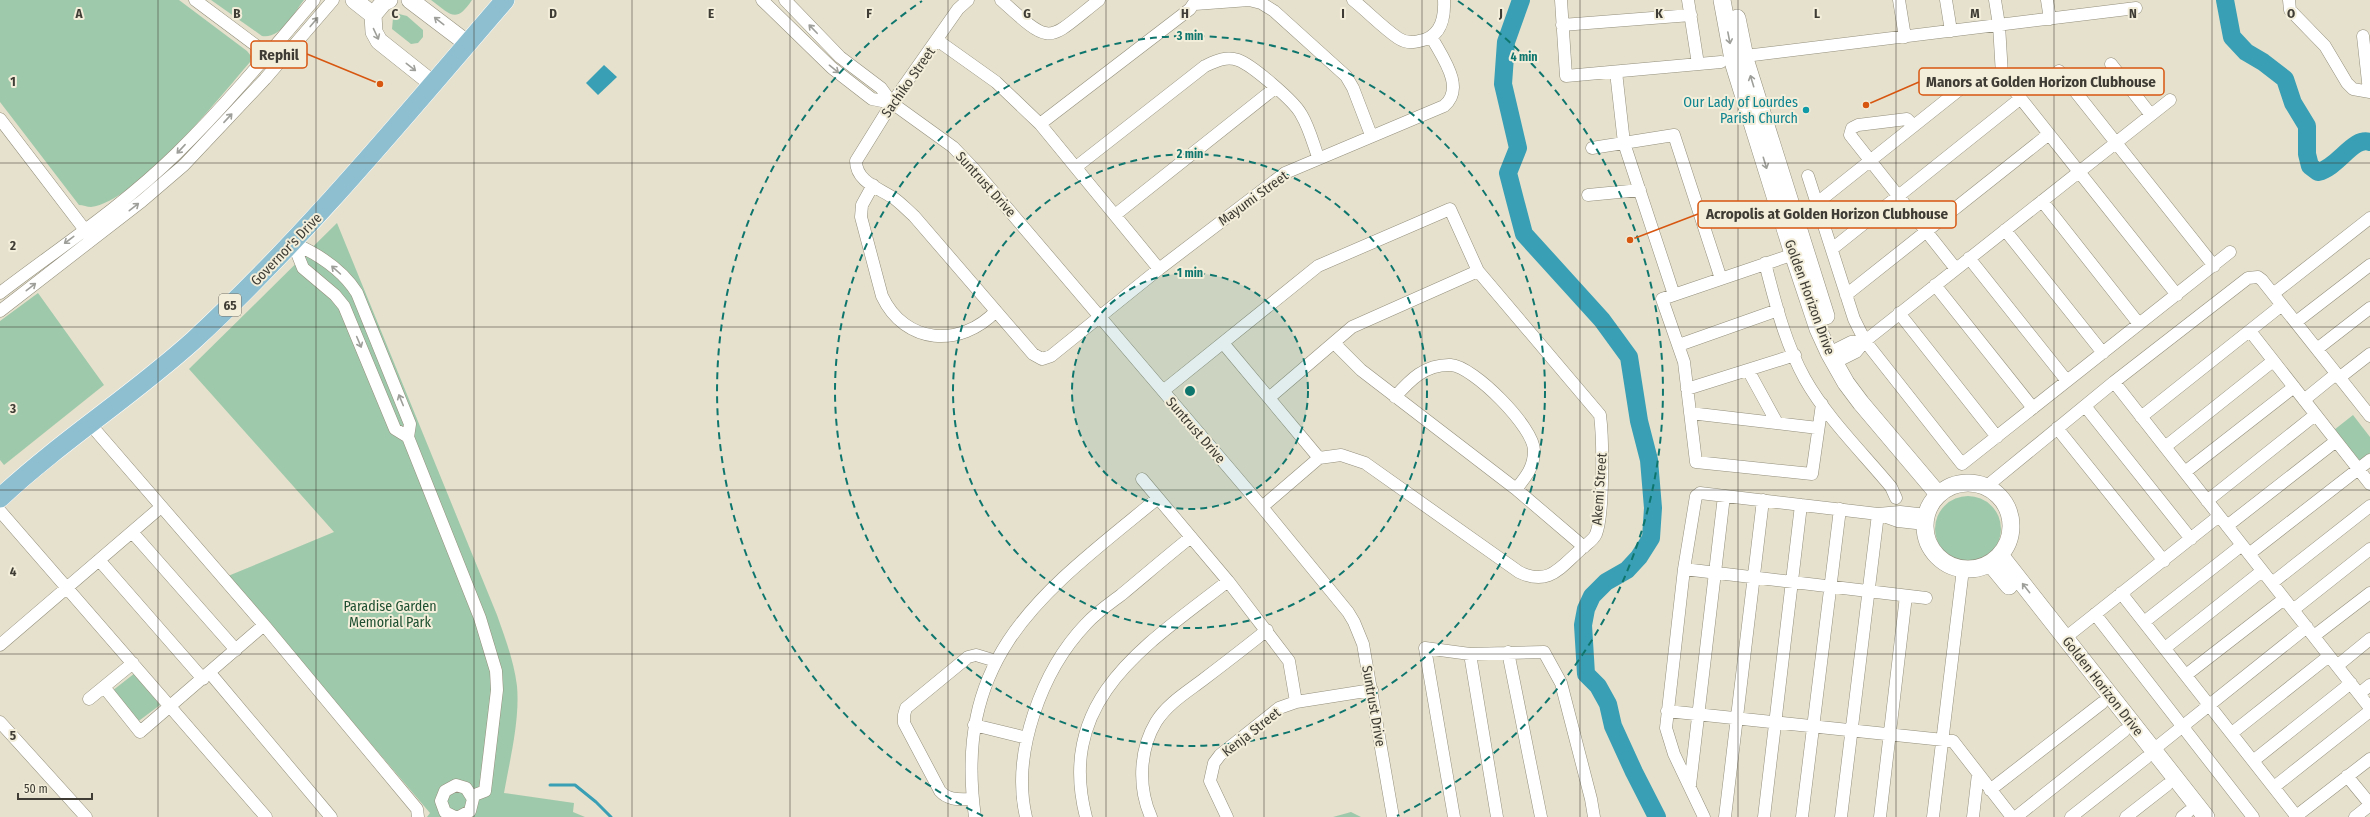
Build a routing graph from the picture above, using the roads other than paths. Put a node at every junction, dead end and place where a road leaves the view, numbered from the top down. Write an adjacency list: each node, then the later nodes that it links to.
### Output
1 (195, 0): 36 (street)
2 (314, 0): 36 (street)
3 (333, 0): 39 (street, one-way to 3)
4 (354, 0): 24 (street)
5 (410, 0): 35 (street, one-way to 5)
6 (505, 0): 35 (main road, Governor's Drive / 65)
7 (762, 0): 50 (street, Suntrust Drive, one-way to 50)
8 (785, 0): 50 (street, Suntrust Drive, one-way to 8)
9 (968, 0): 34 (street, Sachiko Street)
10 (1001, 0): 11 (street)
11 (1099, 0)
12 (1353, 0): 33 (street)
13 (1444, 0): 33 (street)
14 (1561, 0): 28 (street)
15 (1688, 0): 26 (street)
16 (1722, 0): 79 (street, Golden Horizon Drive, one-way to 79)
17 (1733, 0): 37 (street, Golden Horizon Drive)
18 (1898, 0): 32 (street)
19 (1946, 0): 30 (street)
20 (1995, 0): 29 (street)
21 (2047, 0): 27 (street)
22 (2289, 0): 47 (street)
23 (1195, 2): 53 (street); 56 (street)
24 (382, 4): 45 (street, one-way to 45)
25 (2136, 8): 27 (street)
26 (1691, 15): 28 (street); 40 (street)
27 (2050, 19): 29 (street)
28 (1562, 25): 43 (street)
29 (1999, 25): 30 (street); 44 (street)
30 (1951, 31): 32 (street)
31 (2363, 36): 47 (street)
32 (1905, 37): 37 (street)
33 (1432, 38): 56 (street, Mayumi Street)
34 (936, 40): 50 (street, Sachiko Street); 53 (street)
35 (468, 44): 45 (main road, Governor's Drive / 65)
36 (268, 54): 39 (street); 73 (street, one-way to 73)
37 (1745, 56): 79 (street, Golden Horizon Drive, one-way to 37)
38 (1721, 62): 40 (street)
39 (280, 63): 76 (street, one-way to 39)
40 (1698, 64): 43 (street)
41 (2111, 64): 51 (street)
42 (2059, 71): 57 (street)
43 (1616, 72): 58 (street)
44 (2002, 75): 48 (street); 54 (street)
45 (433, 84): 77 (main road, Governor's Drive / 65)
46 (1275, 88): 60 (street); 62 (street); 71 (street)
47 (2370, 92)
48 (2021, 98): 55 (street); 68 (street)
49 (2170, 100): 51 (street)
50 (892, 103): 65 (street, Sachiko Street); 101 (street, Suntrust Drive)
51 (2151, 115): 57 (street)
52 (0, 119): 73 (street)
53 (1040, 124): 62 (street)
54 (1914, 126): 61 (street); 61 (street)
55 (2049, 134): 63 (street); 75 (street)
56 (1371, 135): 60 (street, Mayumi Street)
57 (2116, 142): 63 (street); 84 (street)
58 (1624, 143): 59 (street); 66 (street); 88 (street)
59 (1592, 148)
60 (1318, 157): 85 (street, Mayumi Street)
61 (1870, 160): 68 (street); 70 (street)
62 (1076, 167): 71 (street)
63 (2079, 172): 69 (street); 94 (street)
64 (1808, 176): 70 (street)
65 (872, 185): 97 (street); 97 (street)
66 (1640, 190): 67 (street); 91 (street)
67 (1588, 195)
68 (1898, 196): 75 (street); 78 (street)
69 (2042, 201): 74 (street); 103 (street)
70 (1817, 203): 78 (street)
71 (1115, 215): 85 (street)
72 (2370, 218): 92 (street)
73 (84, 229): 76 (street); 90 (street, one-way to 90)
74 (2005, 230): 81 (street); 110 (street)
75 (1926, 232): 86 (street); 93 (street)
76 (92, 240): 99 (street, one-way to 76)
77 (293, 243): 133 (main road, Governor's Drive / 65); 137 (street, one-way to 137); 137 (street, one-way to 77)
78 (1832, 249): 93 (street)
79 (1799, 252): 82 (street); 113 (street, Golden Horizon Drive)
80 (2230, 252): 84 (street)
81 (1970, 258): 86 (street); 117 (street)
82 (1766, 263): 88 (street); 98 (street)
83 (2370, 265): 102 (street)
84 (2214, 266): 94 (street)
85 (1159, 269): 101 (street, Mayumi Street)
86 (1956, 269): 89 (street)
87 (1478, 271): 106 (street, Akemi Street); 107 (street); 168 (street, Akemi Street)
88 (1721, 279): 91 (street)
89 (1935, 285): 100 (street); 127 (street)
90 (0, 293)
91 (1674, 294): 108 (street)
92 (2273, 294): 95 (street); 118 (street)
93 (1846, 295): 105 (street)
94 (2177, 295): 103 (street)
95 (2282, 305): 102 (street); 104 (street)
96 (2370, 308): 109 (street)
97 (996, 310): 101 (street, Mayumi Street)
98 (1778, 310): 108 (street); 112 (street)
99 (0, 311)
100 (1899, 313): 105 (street); 136 (street)
101 (1100, 316): 121 (street, Suntrust Drive)
102 (2296, 322): 109 (street)
103 (2139, 324): 110 (street)
104 (2250, 331): 114 (street); 131 (street)
105 (1865, 340): 113 (street); 136 (street)
106 (1223, 343): 121 (street); 123 (street)
107 (1334, 343): 122 (street); 123 (street)
108 (1679, 345): 120 (street)
109 (2317, 349): 116 (street)
110 (2103, 353): 117 (street)
111 (2370, 354): 116 (street)
112 (1794, 355): 115 (street); 125 (street)
113 (1836, 356): 148 (street, Golden Horizon Drive)
114 (2273, 361): 119 (street); 139 (street)
115 (1748, 370): 120 (street); 132 (street)
116 (2338, 376): 124 (street); 130 (street)
117 (2067, 381): 127 (street)
118 (2114, 382): 126 (street); 131 (street)
119 (2294, 387): 124 (street); 143 (street)
120 (1687, 389): 128 (street)
121 (1163, 391): 158 (street, Suntrust Drive)
122 (1395, 397): 147 (street); 147 (street)
123 (1269, 398): 140 (street)
124 (2304, 400): 129 (street)
125 (1822, 404): 134 (street); 152 (street)
126 (2085, 406): 135 (street); 167 (street)
127 (2033, 408): 136 (street)
128 (1690, 413): 132 (street); 134 (street)
129 (2315, 415): 138 (street); 154 (street)
130 (2370, 416)
131 (2141, 417): 139 (street)
132 (1777, 423): 134 (street)
133 (90, 424): 150 (main road, Governor's Drive / 65); 156 (street)
134 (1818, 428)
135 (2058, 428): 146 (street); 173 (street)
136 (1997, 437)
137 (408, 438): 244 (street)
138 (2336, 441): 142 (street); 164 (street)
139 (2165, 447): 143 (street)
140 (1319, 458): 158 (street); 168 (street, Akemi Street)
141 (2370, 460): 142 (street)
142 (2358, 469): 145 (street); 170 (street)
143 (2185, 472): 154 (street)
144 (1142, 479): 151 (street)
145 (2370, 484)
146 (1987, 486): 148 (street); 171 (street)
147 (1516, 489): 168 (street)
148 (1943, 491): 163 (street)
149 (1724, 496): 153 (street); 175 (street); 177 (street)
150 (0, 498)
151 (1158, 498): 166 (street); 203 (street)
152 (1896, 498)
153 (1763, 500): 155 (street); 178 (street)
154 (2207, 500): 162 (street)
155 (1801, 505): 159 (street); 180 (street)
156 (161, 506): 165 (street); 193 (street)
157 (2370, 506): 181 (street)
158 (1262, 507): 211 (street, Suntrust Drive)
159 (1840, 509): 161 (street); 183 (street)
160 (0, 511): 182 (street)
161 (1878, 514): 163 (street); 184 (street)
162 (2219, 516): 164 (street); 167 (street)
163 (1926, 519): 174 (street)
164 (2227, 526): 170 (street)
165 (132, 532): 172 (street); 200 (street)
166 (1191, 537): 179 (street); 232 (street)
167 (2191, 539): 173 (street)
168 (1584, 546)
169 (2370, 549): 190 (street)
170 (2246, 550): 176 (street); 192 (street)
171 (1995, 559): 174 (street); 196 (street, Golden Horizon Drive, one-way to 171); 215 (street, Golden Horizon Drive)
172 (99, 560): 182 (street); 207 (street)
173 (2164, 561): 186 (street)
174 (1963, 568): 233 (street)
175 (1684, 569): 177 (street); 219 (street)
176 (2262, 571): 181 (street); 199 (street)
177 (1715, 573): 178 (street); 221 (street)
178 (1754, 578): 180 (street); 222 (street)
179 (1228, 581): 194 (street); 256 (street)
180 (1792, 582): 183 (street); 224 (street)
181 (2272, 583): 189 (street)
182 (67, 587): 198 (street); 205 (street)
183 (1830, 587): 184 (street); 227 (street)
184 (1868, 591): 187 (street); 228 (street)
185 (2370, 593): 195 (street)
186 (2121, 594): 191 (street); 192 (street)
187 (1906, 596): 188 (street); 231 (street)
188 (1926, 598)
189 (2284, 599): 190 (street); 206 (street)
190 (2293, 610): 195 (street)
191 (2095, 614): 196 (street); 226 (street)
192 (2144, 622): 199 (street)
193 (264, 625): 200 (street); 251 (street)
194 (1267, 630): 214 (street); 257 (street)
195 (2310, 632): 204 (street); 216 (street)
196 (2065, 638): 276 (street, Golden Horizon Drive)
197 (2370, 639): 204 (street)
198 (0, 645)
199 (2165, 648): 206 (street)
200 (236, 650): 207 (street)
201 (1508, 652): 202 (street); 262 (street); 263 (street)
202 (1470, 654): 260 (street); 261 (street)
203 (996, 661): 225 (street); 245 (street)
204 (2333, 661): 208 (street); 230 (street)
205 (133, 663): 210 (street); 217 (street)
206 (2186, 675): 216 (street)
207 (206, 676): 217 (street); 250 (street)
208 (2350, 683): 212 (street); 237 (street)
209 (2370, 685): 212 (street)
210 (104, 686): 213 (street); 217 (street)
211 (1372, 690): 214 (street, Kenja Street); 259 (street, Suntrust Drive)
212 (2359, 694): 218 (street)
213 (89, 700)
214 (1296, 702): 258 (street, Kenja Street)
215 (2102, 703): 229 (street, Golden Horizon Drive); 243 (street)
216 (2210, 704): 226 (street); 230 (street)
217 (171, 707): 249 (street)
218 (2370, 708)
219 (1667, 711): 221 (street); 240 (street)
220 (2370, 712): 242 (street)
221 (1698, 714): 222 (street); 240 (street)
222 (1737, 718): 224 (street); 265 (street)
223 (0, 722): 248 (street)
224 (1775, 723): 227 (street); 266 (street)
225 (974, 725): 232 (street); 245 (street)
226 (2183, 726): 234 (street); 277 (street)
227 (1813, 727): 228 (street); 267 (street)
228 (1852, 731): 231 (street); 268 (street)
229 (2124, 731): 235 (street, Golden Horizon Drive); 273 (street)
230 (2232, 733): 237 (street)
231 (1890, 735): 233 (street); 269 (street)
232 (1027, 738): 255 (street)
233 (1942, 741): 238 (street); 270 (street)
234 (2158, 746)
235 (2146, 758): 241 (street, Golden Horizon Drive); 274 (street)
236 (2370, 759): 239 (street)
237 (2253, 761): 242 (street)
238 (1978, 774): 243 (street); 271 (street)
239 (2348, 776): 246 (street); 278 (street)
240 (1690, 785): 264 (street)
241 (2167, 785): 247 (street, Golden Horizon Drive); 275 (street)
242 (2274, 788): 278 (street)
243 (1990, 790): 272 (street)
244 (472, 796): 252 (street); 253 (street)
245 (972, 799): 254 (street)
246 (2370, 805): 279 (street)
247 (2188, 815)
248 (86, 817)
249 (266, 817)
250 (331, 817)
251 (418, 817)
252 (456, 817)
253 (459, 817)
254 (975, 817)
255 (1026, 817)
256 (1086, 817)
257 (1151, 817)
258 (1227, 817)
259 (1393, 817)
260 (1454, 817)
261 (1497, 817)
262 (1541, 817)
263 (1594, 817)
264 (1704, 817)
265 (1725, 817)
266 (1764, 817)
267 (1802, 817)
268 (1841, 817)
269 (1880, 817)
270 (1933, 817)
271 (1973, 817)
272 (2012, 817)
273 (2016, 817)
274 (2071, 817)
275 (2126, 817)
276 (2206, 817)
277 (2253, 817)
278 (2296, 817)
279 (2356, 817)

